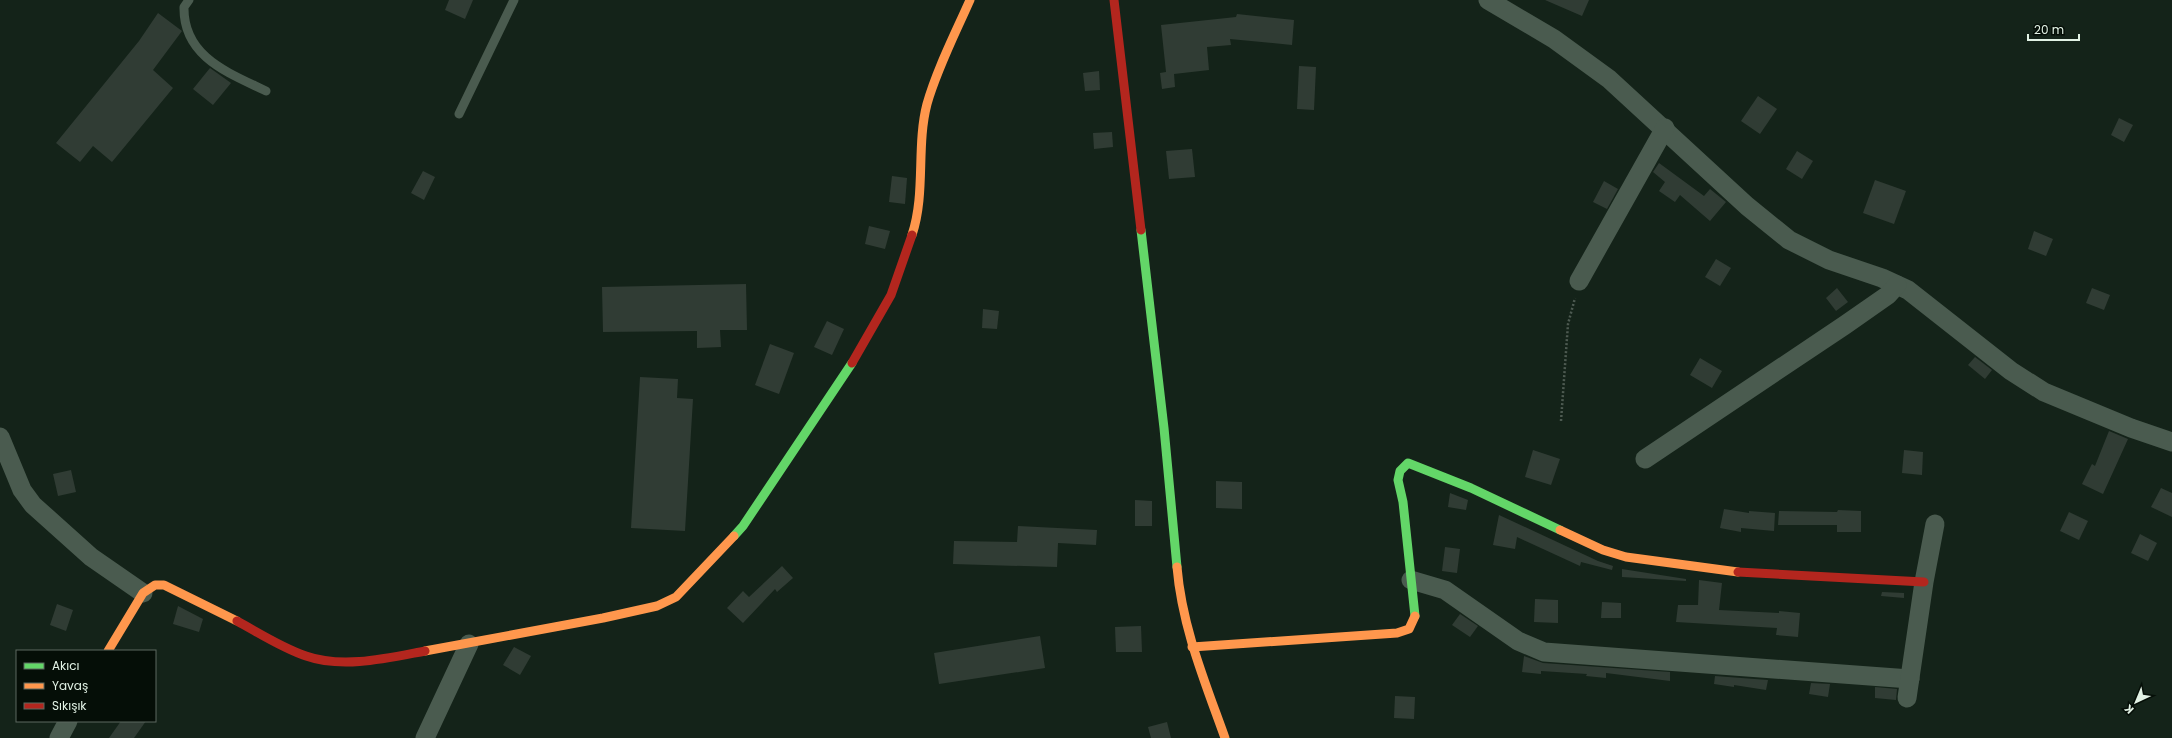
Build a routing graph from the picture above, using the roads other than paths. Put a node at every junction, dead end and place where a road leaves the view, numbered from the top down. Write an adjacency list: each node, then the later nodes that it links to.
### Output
1 (189, 0): 6 (lane)
2 (514, 0): 7 (lane)
3 (970, 0): 18 (street)
4 (1114, 0): 19 (street)
5 (1488, 0): 8 (street)
6 (266, 91)
7 (459, 114)
8 (1665, 128): 9 (street); 10 (street)
9 (1580, 281)
10 (1897, 285): 12 (street); 13 (street)
11 (0, 437): 17 (street)
12 (2172, 442)
13 (1645, 459)
14 (1935, 524): 16 (street)
15 (1411, 580): 16 (street); 19 (street); 21 (street)
16 (1924, 582): 21 (street)
17 (144, 593): 18 (street); 20 (street)
18 (469, 644): 25 (street)
19 (1192, 646): 26 (street)
20 (109, 650)
21 (1910, 679): 22 (street)
22 (1907, 698)
23 (67, 722): 24 (street)
24 (59, 738)
25 (425, 738)
26 (1225, 738)

